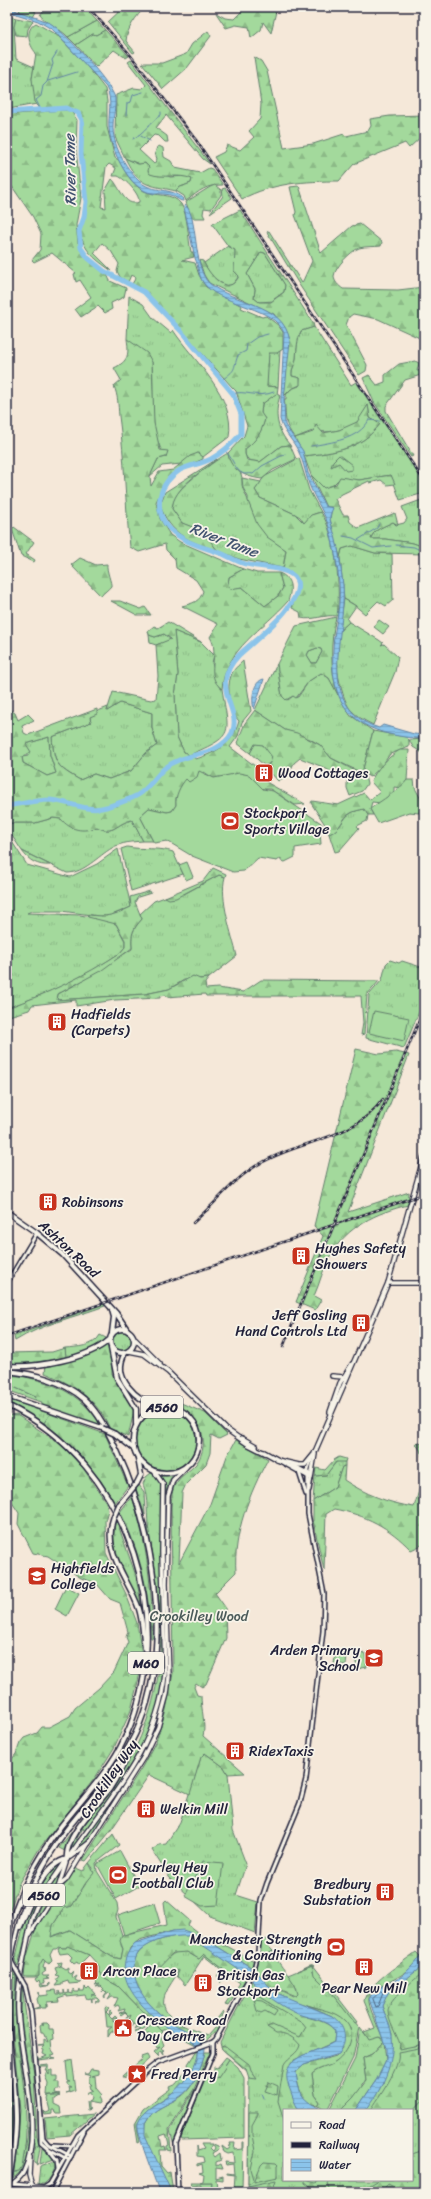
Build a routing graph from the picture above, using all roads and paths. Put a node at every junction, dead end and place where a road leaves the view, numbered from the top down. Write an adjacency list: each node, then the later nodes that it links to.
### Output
1 (424, 1156): 5 (main road)
2 (7, 1212): 3 (highway, Ashton Road)
3 (37, 1233): 4 (main road); 7 (highway, Ashton Road)
4 (7, 1283)
5 (388, 1283): 6 (main road); 14 (main road)
6 (424, 1283)
7 (111, 1307): 8 (highway, Ashton Road); 9 (highway)
8 (128, 1331): 9 (highway); 10 (highway, A560)
9 (112, 1333): 11 (highway)
10 (133, 1337): 13 (highway, A560); 16 (main road, A560)
11 (109, 1340): 12 (highway, A560); 15 (highway)
12 (112, 1348): 13 (highway, A560); 24 (highway, A560)
13 (127, 1352): 16 (main road, A560); 22 (highway, A560)
14 (354, 1362): 19 (main road); 23 (main road)
15 (7, 1366)
16 (164, 1369): 28 (main road, A560)
17 (7, 1371): 36 (highway, M60)
18 (332, 1376): 19 (main road)
19 (343, 1377): 23 (main road)
20 (7, 1396): 25 (highway, bridge)
21 (7, 1405): 35 (highway, M60)
22 (159, 1407): 24 (highway, A560); 30 (highway, A560)
23 (330, 1413): 26 (main road)
24 (136, 1424): 25 (highway, A560)
25 (134, 1449): 27 (highway, A560)
26 (315, 1452): 29 (main road, A560); 33 (main road)
27 (138, 1458): 31 (highway, A560); 35 (highway, M60, bridge)
28 (277, 1460): 29 (main road, A560); 32 (main road, A560)
29 (285, 1462): 33 (main road, A560)
30 (186, 1467): 31 (highway); 37 (main road, Crookilley Way / A560)
31 (154, 1471): 38 (main road, Crookilley Way / A560)
32 (299, 1472): 33 (main road, A560); 34 (main road)
33 (309, 1476): 34 (main road)
34 (307, 1500): 44 (main road)
35 (146, 1653): 41 (highway, M60)
36 (131, 1745): 38 (highway, M60); 42 (highway, M60)
37 (89, 1843): 38 (main road, Crookilley Way / A560); 39 (main road, Crookilley Way / A560)
38 (67, 1859): 39 (main road, Crookilley Way / A560); 40 (main road, Crookilley Way / A560); 42 (highway, M60)
39 (58, 1888): 40 (main road, Crookilley Way / A560)
40 (29, 1935): 53 (main road, Crookilley Way / A560)
41 (7, 1938)
42 (15, 1939): 61 (highway, M60, bridge)
43 (7, 1954): 46 (main road, bridge)
44 (213, 2042): 48 (main road); 64 (main road)
45 (7, 2102): 47 (highway)
46 (40, 2108): 49 (main road); 51 (main road)
47 (7, 2127)
48 (84, 2129): 50 (main road); 54 (main road)
49 (51, 2145): 50 (main road); 52 (main road)
50 (72, 2146): 52 (main road)
51 (49, 2149): 55 (main road); 57 (main road)
52 (67, 2154): 54 (main road); 55 (main road)
53 (30, 2156): 58 (main road, Crookilley Way / A560); 60 (main road, Crookilley Way / A560)
54 (71, 2156): 56 (main road)
55 (65, 2158): 56 (main road); 57 (main road)
56 (69, 2160): 63 (main road)
57 (58, 2169): 60 (main road)
58 (12, 2184): 59 (main road); 60 (main road)
59 (7, 2186)
60 (33, 2186): 62 (main road)
61 (7, 2191)
62 (40, 2192)
63 (52, 2192)
64 (178, 2192)

